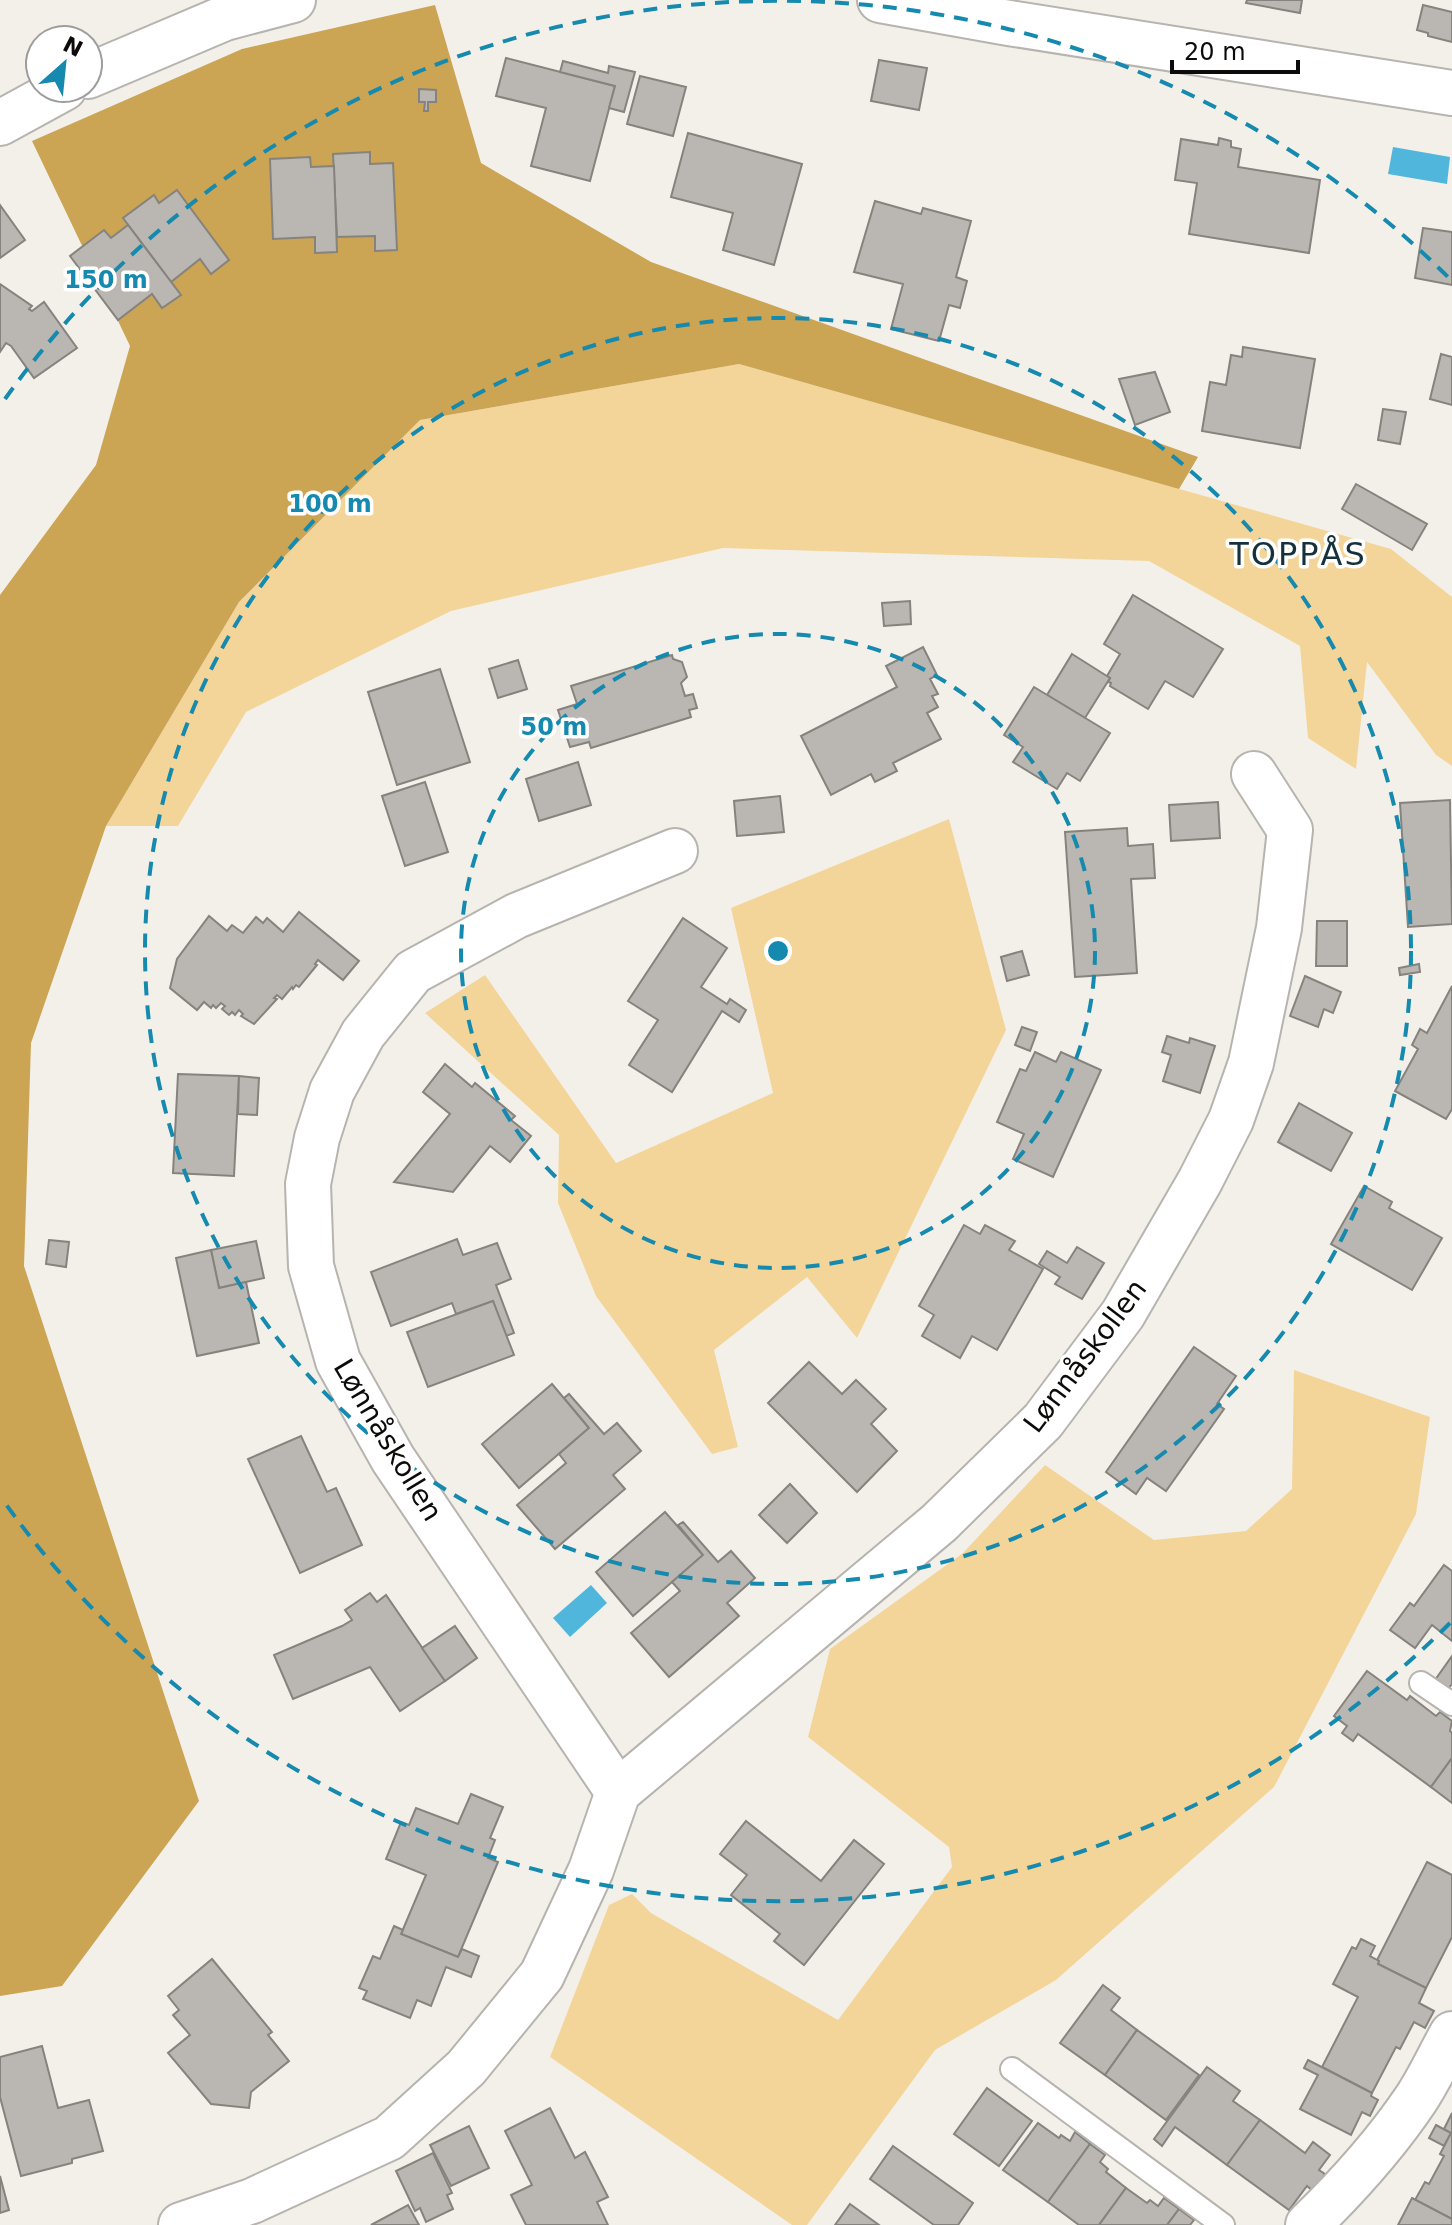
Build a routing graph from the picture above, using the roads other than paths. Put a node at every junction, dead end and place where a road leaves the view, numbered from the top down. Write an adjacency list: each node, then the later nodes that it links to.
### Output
1 (293, 0): 3 (street)
2 (880, 0): 4 (street)
3 (104, 69)
4 (1452, 93)
5 (35, 104): 6 (street)
6 (0, 123)
7 (1254, 774): 11 (street, Lønnåskollen)
8 (675, 851): 11 (street, Lønnåskollen)
9 (1421, 1683): 10 (lane)
10 (1452, 1704)
11 (618, 1792): 14 (street)
12 (1452, 2034): 16 (street)
13 (1012, 2069): 15 (lane)
14 (181, 2225)
15 (1223, 2225)
16 (1308, 2225)

